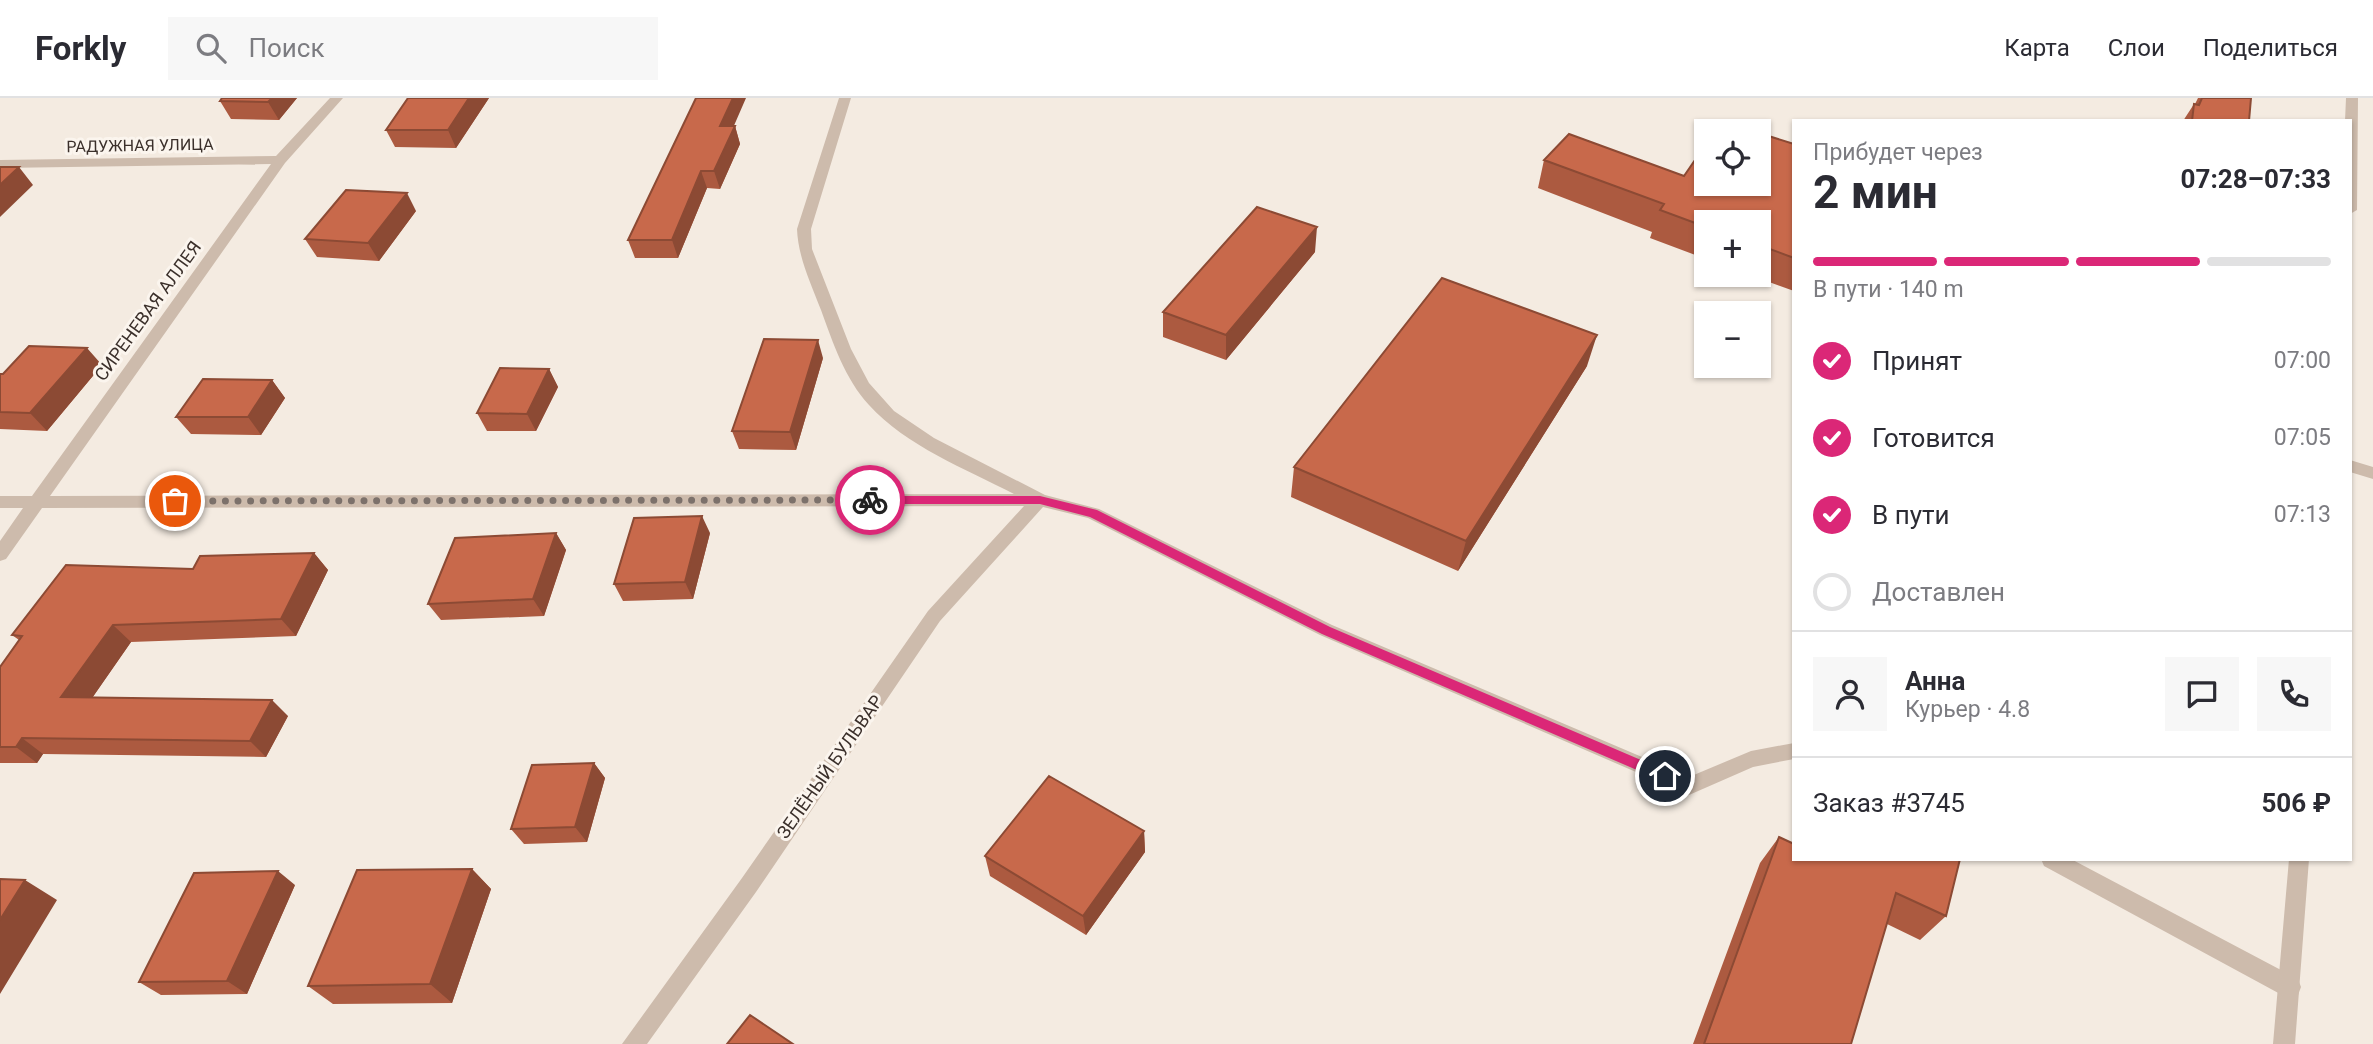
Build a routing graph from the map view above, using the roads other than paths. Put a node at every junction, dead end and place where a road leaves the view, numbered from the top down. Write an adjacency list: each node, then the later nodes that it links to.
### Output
1 (337, 98): 5 (street, СИРЕНЕВАЯ АЛЛЕЯ)
2 (845, 98): 9 (street)
3 (2351, 98): 4 (street)
4 (2351, 119)
5 (280, 160): 6 (street, РАДУЖНАЯ УЛИЦА); 10 (street, СИРЕНЕВАЯ АЛЛЕЯ)
6 (0, 164)
7 (2352, 467): 8 (street)
8 (2373, 473)
9 (1040, 500): 10 (street); 13 (street); 17 (street, ЗЕЛЁНЫЙ БУЛЬВАР)
10 (36, 501): 11 (street); 12 (street, СИРЕНЕВАЯ АЛЛЕЯ)
11 (0, 502)
12 (0, 554)
13 (1792, 751)
14 (2055, 861): 16 (street)
15 (2299, 861): 16 (street)
16 (2290, 987): 18 (street)
17 (633, 1044)
18 (2284, 1044)

